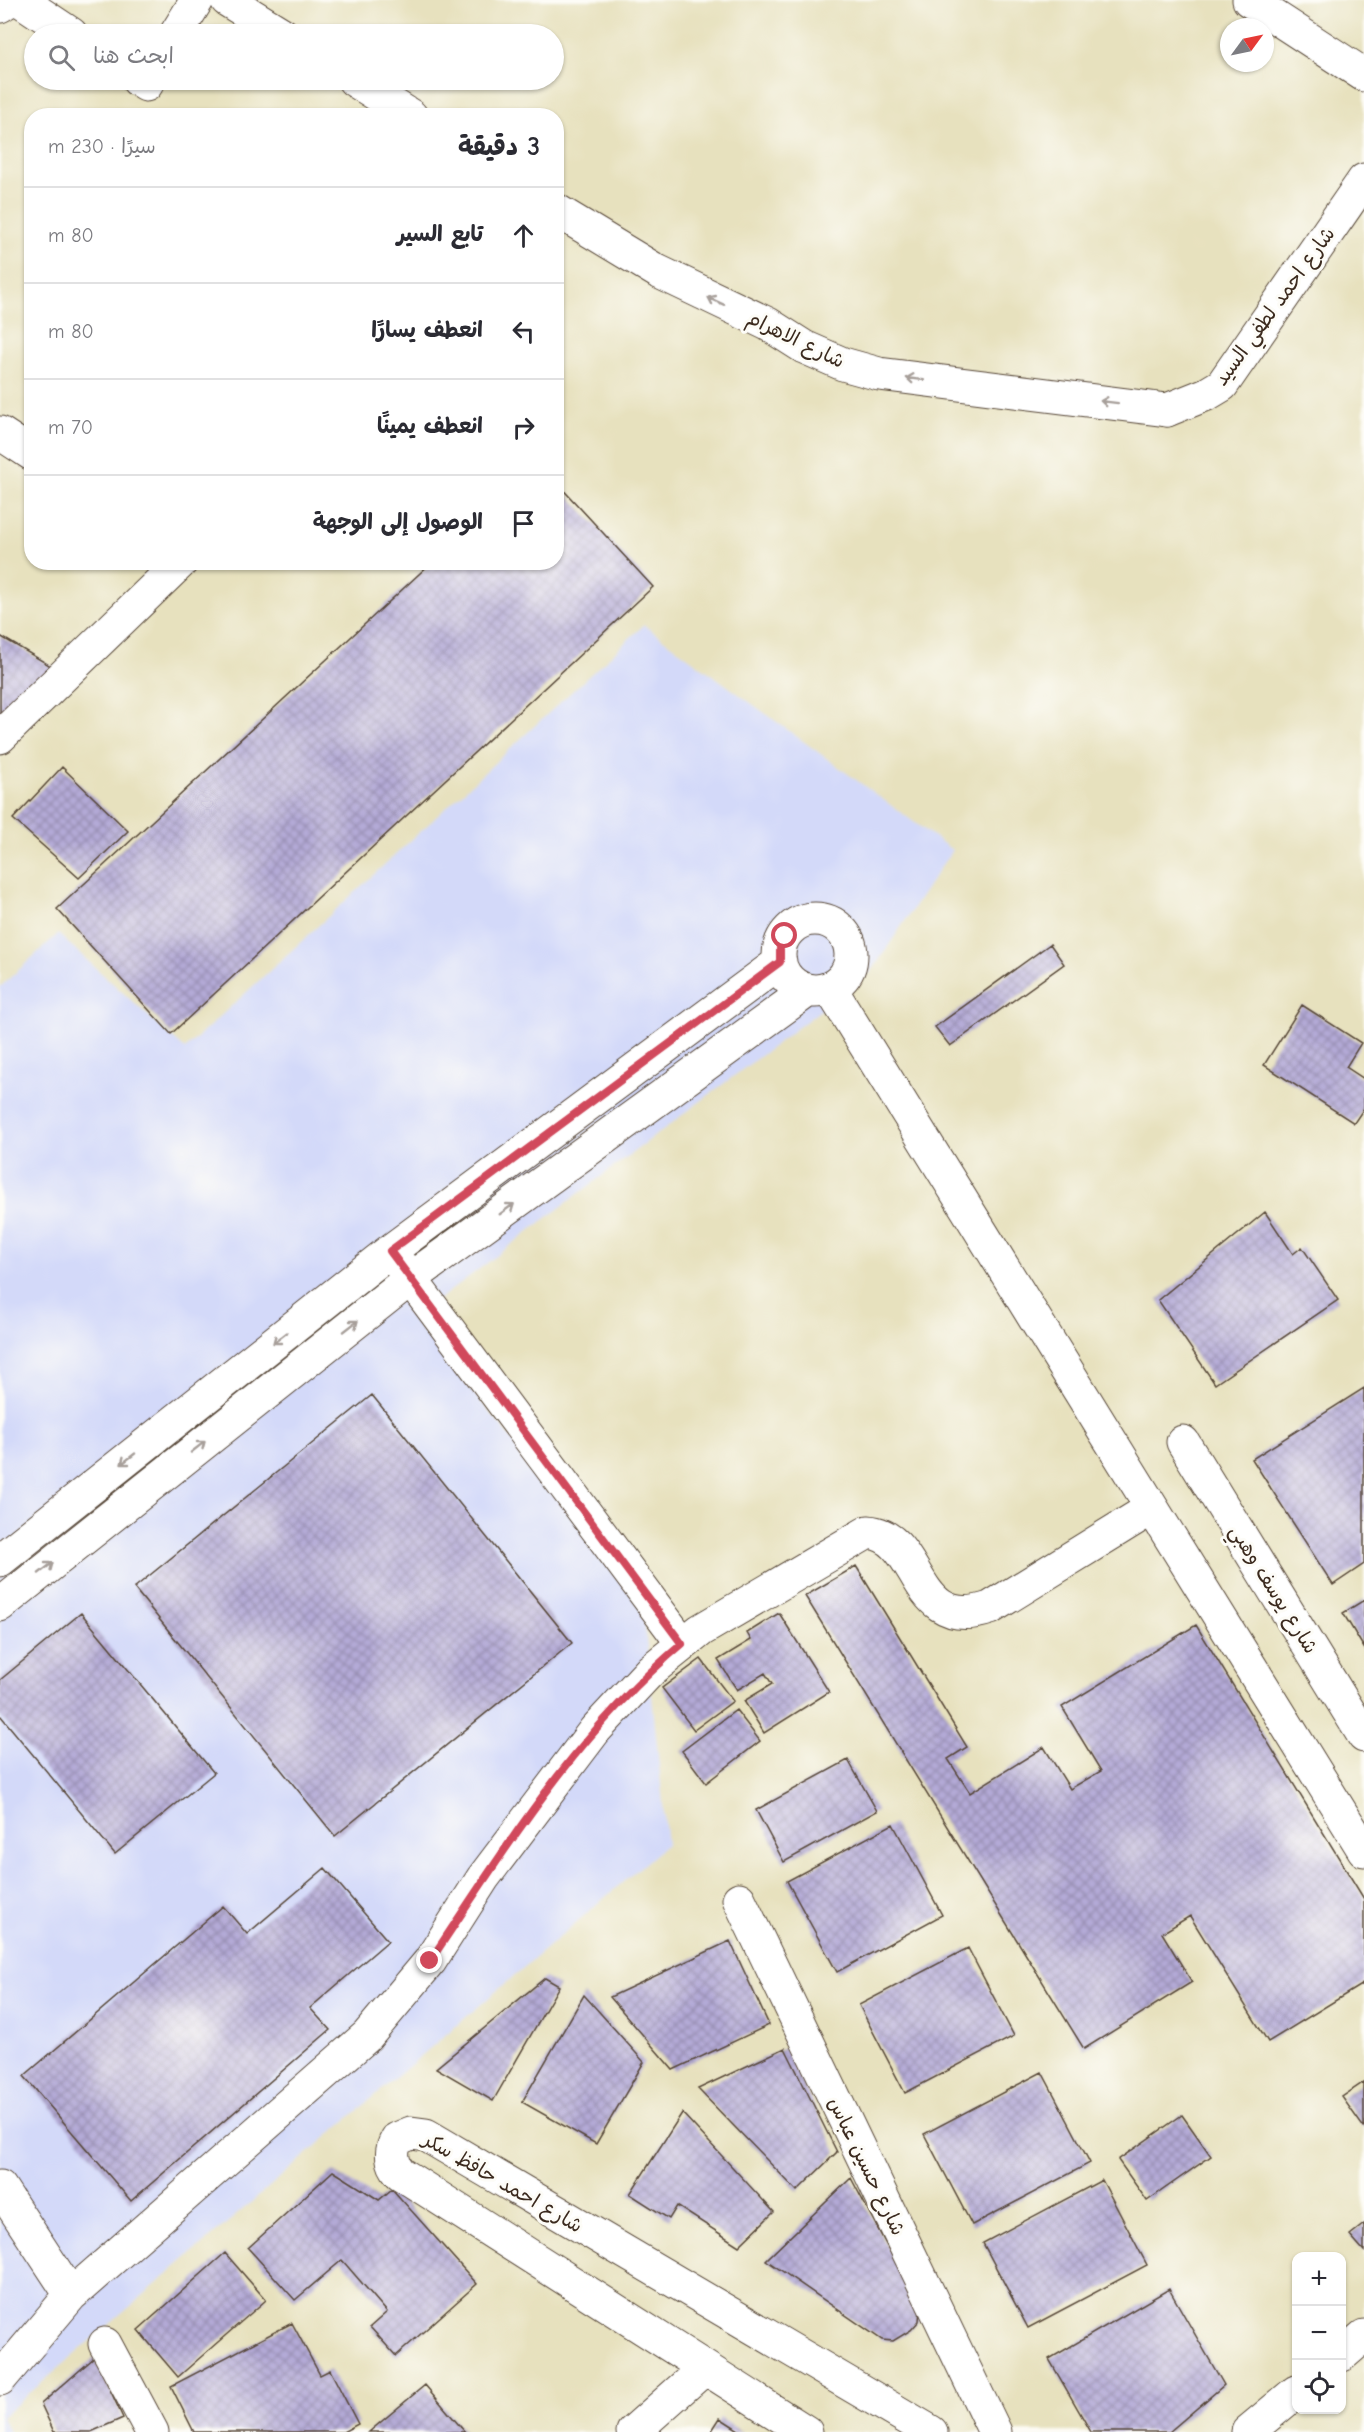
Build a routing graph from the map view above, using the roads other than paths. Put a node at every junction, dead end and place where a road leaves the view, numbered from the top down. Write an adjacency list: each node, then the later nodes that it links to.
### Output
1 (9, 0): 6 (street)
2 (20, 0): 7 (street)
3 (197, 0): 8 (street)
4 (227, 0): 9 (street)
5 (1249, 0): 10 (street)
6 (0, 6)
7 (56, 24)
8 (182, 24)
9 (266, 24)
10 (1364, 75)
11 (370, 90): 12 (street)
12 (398, 108)
13 (1364, 180): 15 (street, شارع احمد لطفي السيد)
14 (564, 215): 15 (street, شارع الاهرام, one-way to 14)
15 (1167, 410)
16 (0, 433): 17 (street)
17 (24, 449)
18 (173, 570): 19 (street)
19 (0, 737)
20 (780, 962): 21 (street); 21 (street); 22 (street)
21 (818, 990): 23 (street, one-way to 21); 25 (street)
22 (390, 1251): 23 (street); 26 (street, one-way to 26)
23 (411, 1279): 27 (street, one-way to 23); 28 (street)
24 (1183, 1442): 29 (street, شارع يوسف وهبي)
25 (1152, 1509): 28 (street); 30 (street)
26 (0, 1560)
27 (0, 1605)
28 (682, 1644): 33 (street)
29 (1364, 1736)
30 (1364, 1850)
31 (739, 1899): 44 (street, شارع حسين عباس)
32 (0, 2187): 33 (street)
33 (71, 2295): 38 (street)
34 (1364, 2336): 36 (street)
35 (105, 2344): 40 (street)
36 (1346, 2351)
37 (705, 2368): 41 (street); 42 (street, شارع احمد حافظ سكر); 43 (street, شارع احمد حافظ سكر)
38 (0, 2379)
39 (1292, 2395): 45 (street)
40 (152, 2432)
41 (633, 2432)
42 (806, 2432)
43 (931, 2432)
44 (995, 2432)
45 (1248, 2432)

